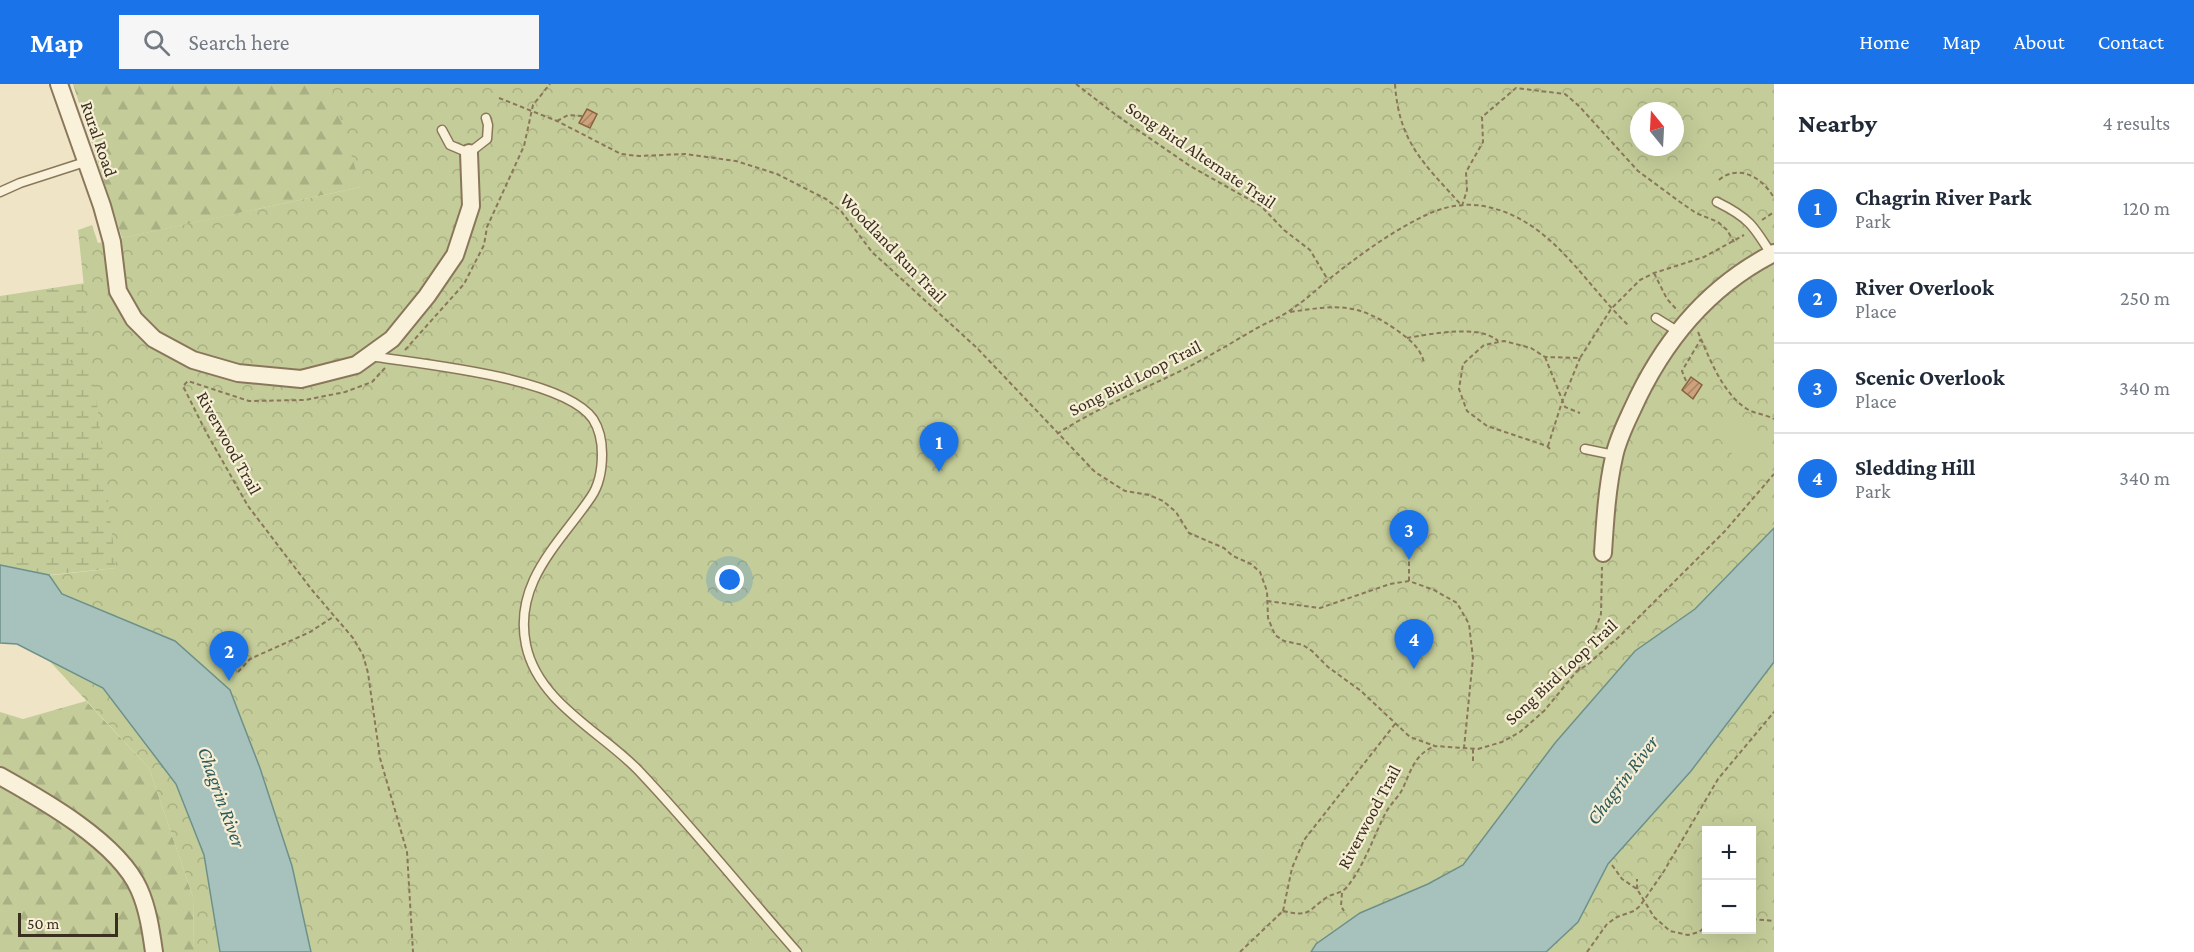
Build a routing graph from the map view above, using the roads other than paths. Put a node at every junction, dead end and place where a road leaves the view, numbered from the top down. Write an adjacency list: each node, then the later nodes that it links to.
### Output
1 (59, 84): 5 (street, Rural Road)
2 (486, 118): 4 (lane)
3 (442, 130): 4 (lane)
4 (469, 153): 11 (street, Rural Road)
5 (85, 162): 6 (lane); 11 (street, Rural Road)
6 (0, 192)
7 (1717, 202): 8 (lane)
8 (1773, 254): 10 (street)
9 (1656, 318): 10 (lane)
10 (1682, 325): 13 (street)
11 (369, 356): 17 (lane)
12 (1585, 449): 13 (lane)
13 (1614, 456): 14 (street)
14 (1603, 553)
15 (0, 776): 16 (street)
16 (154, 952)
17 (797, 952)

